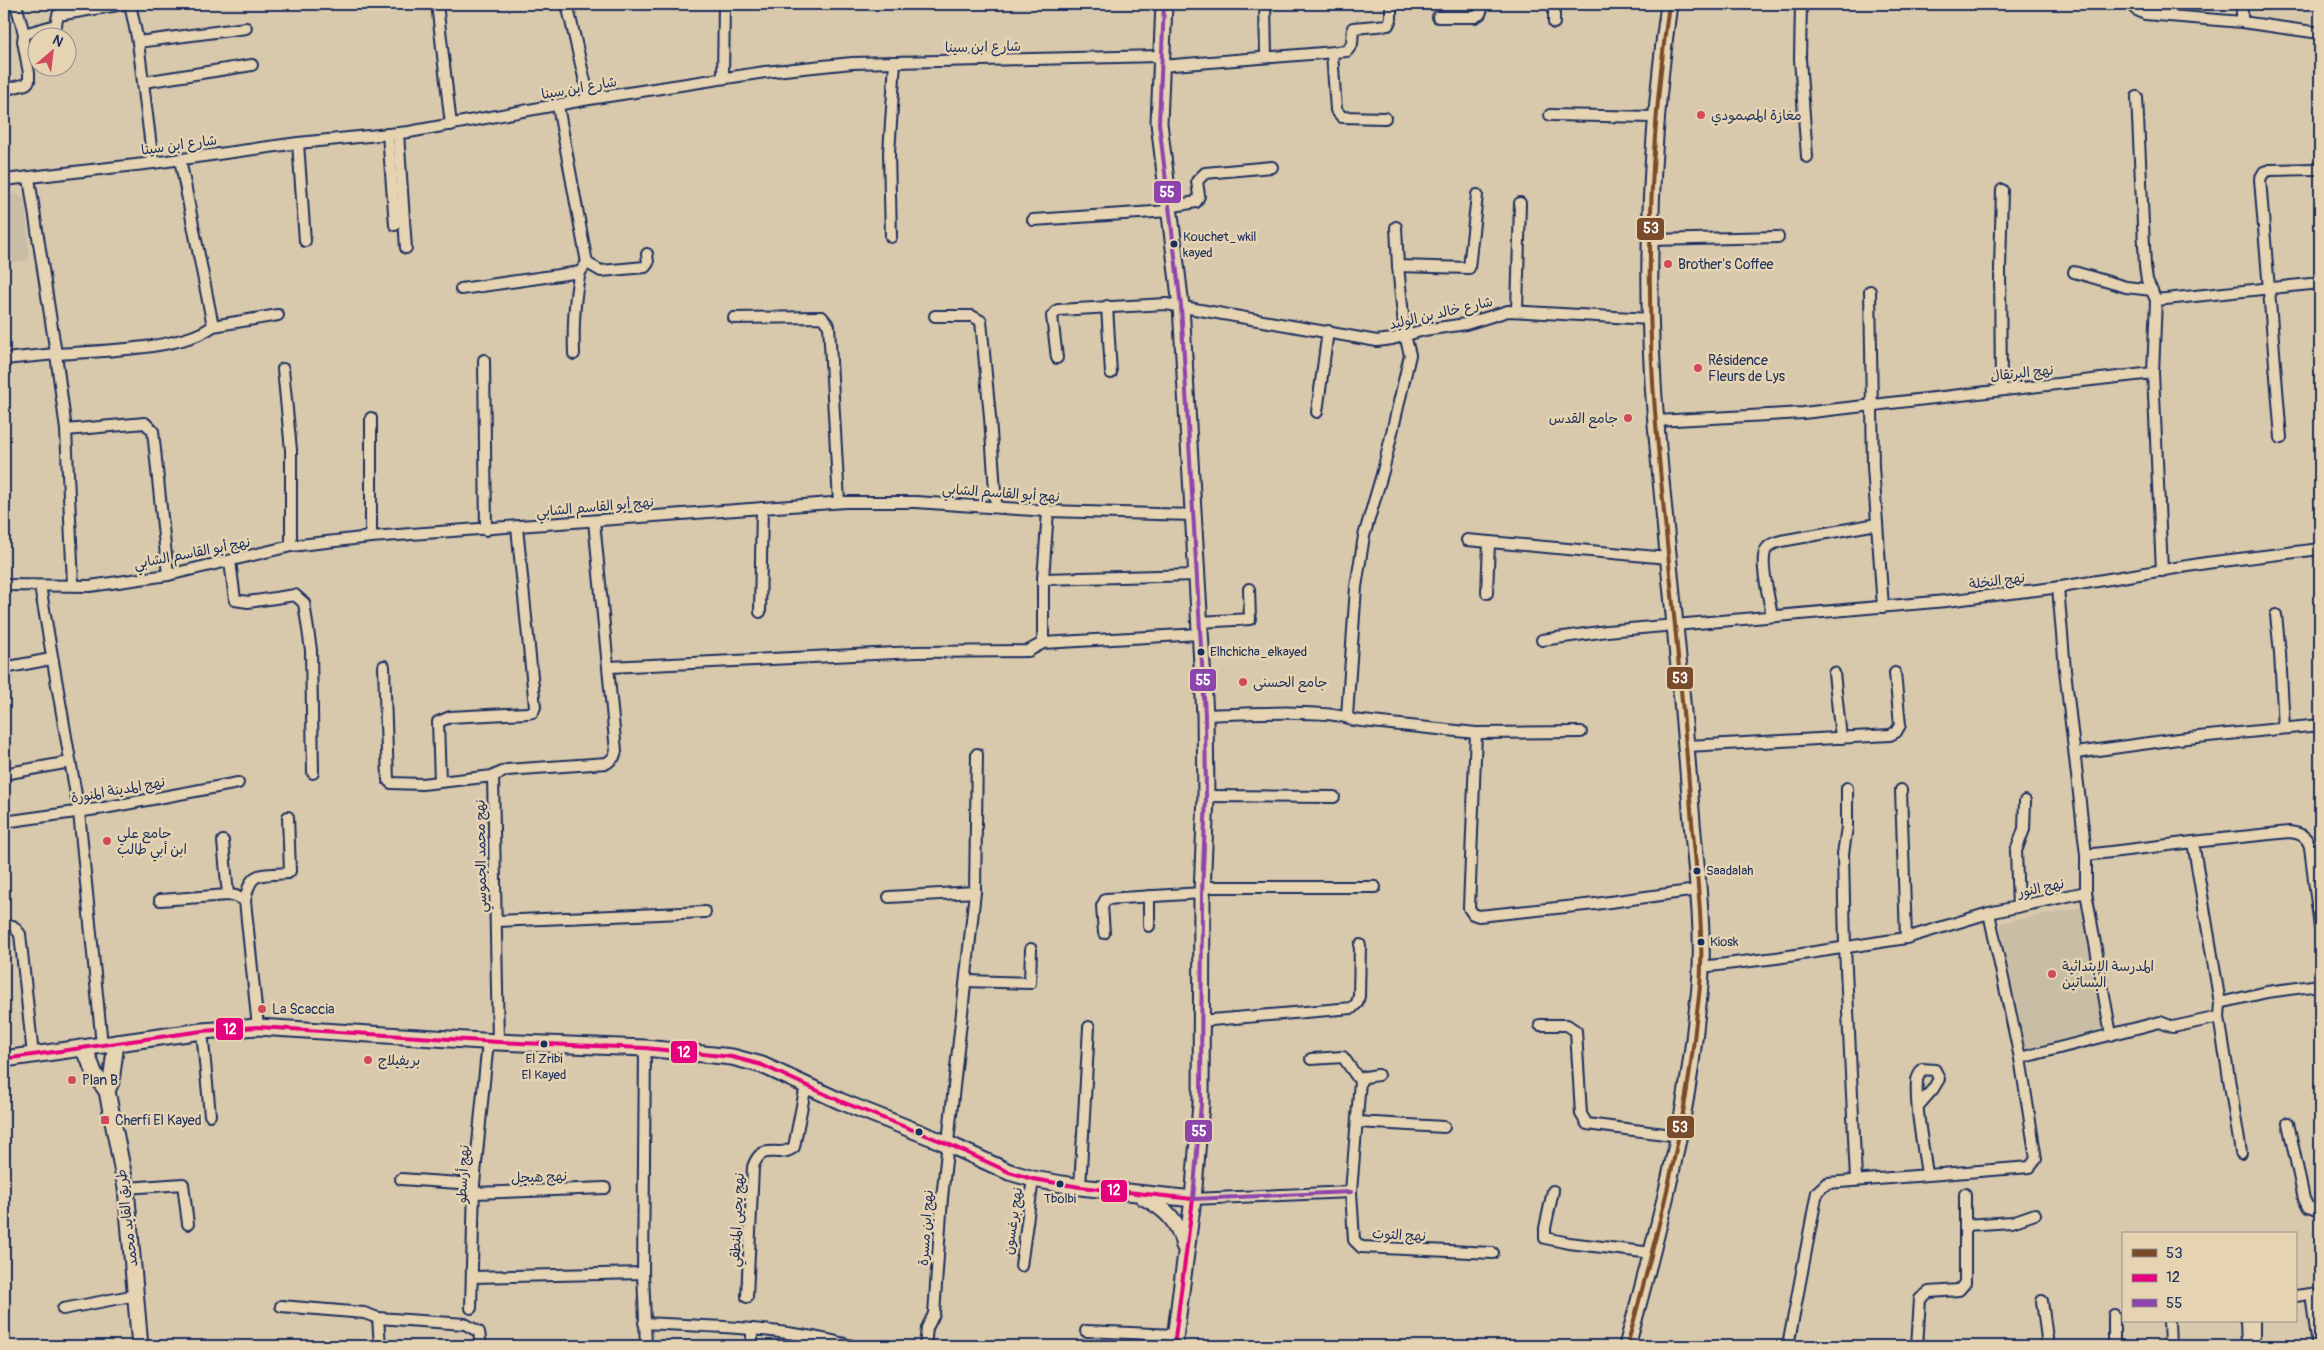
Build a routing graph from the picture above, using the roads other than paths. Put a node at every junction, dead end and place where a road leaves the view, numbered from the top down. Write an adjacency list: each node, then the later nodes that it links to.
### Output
1 (16, 4): 23 (street)
2 (56, 4): 17 (street)
3 (124, 4): 17 (street)
4 (130, 4): 24 (street)
5 (437, 4): 39 (street)
6 (567, 4): 34 (street)
7 (724, 4): 30 (street)
8 (1164, 4): 27 (street)
9 (1266, 4): 26 (street)
10 (1391, 4): 25 (street)
11 (1484, 4): 18 (street)
12 (1554, 4): 19 (street)
13 (1669, 4): 37 (street)
14 (1800, 4): 42 (street)
15 (2134, 4): 20 (street)
16 (2242, 4): 20 (street)
17 (58, 15): 23 (street)
18 (1438, 17)
19 (1554, 22)
20 (2242, 22): 22 (street)
21 (246, 28): 24 (street)
22 (2320, 33)
23 (24, 34): 32 (street)
24 (138, 42): 31 (street)
25 (1332, 52): 26 (street, شارع ابن سينا); 38 (street)
26 (1266, 57): 27 (street, شارع ابن سينا)
27 (1161, 61): 28 (street, شارع ابن سينا); 52 (street)
28 (895, 62): 30 (street, شارع ابن سينا); 56 (street)
29 (252, 64): 31 (street)
30 (723, 78): 34 (street, شارع ابن سينا)
31 (144, 82): 44 (street)
32 (4, 90)
33 (2137, 97): 70 (street)
34 (589, 99): 35 (street, شارع ابن سينا)
35 (558, 106): 39 (street, شارع ابن سينا); 62 (street)
36 (1550, 115): 37 (street)
37 (1655, 117): 58 (street)
38 (1385, 118)
39 (451, 125): 40 (street, شارع ابن سينا)
40 (393, 134): 41 (street, شارع ابن سينا); 54 (street); 60 (street)
41 (298, 143): 43 (street, شارع ابن سينا); 59 (street)
42 (1807, 157)
43 (180, 159): 44 (street, شارع ابن سينا); 79 (street)
44 (153, 163): 47 (street, شارع ابن سينا)
45 (1272, 167): 52 (street)
46 (2315, 169): 67 (street)
47 (28, 178): 48 (street, شارع ابن سينا); 82 (street)
48 (4, 180)
49 (2002, 190): 90 (street)
50 (1478, 195): 63 (street)
51 (1520, 202): 74 (street)
52 (1168, 209): 53 (street); 73 (street)
53 (1032, 220)
54 (395, 225)
55 (1396, 227): 63 (street)
56 (891, 237)
57 (1778, 237): 58 (street)
58 (1650, 240): 78 (street)
59 (305, 241)
60 (406, 248)
61 (646, 254): 62 (street)
62 (587, 263): 64 (street)
63 (1398, 266): 81 (street)
64 (580, 272): 68 (street); 83 (street)
65 (2074, 272): 70 (street)
66 (2320, 283): 67 (street)
67 (2268, 288): 71 (street); 96 (street)
68 (462, 289)
69 (1870, 290): 91 (street)
70 (2152, 290): 71 (street)
71 (2156, 300): 89 (street)
72 (1107, 306): 73 (street, شارع خالد بن الوليد); 84 (street, شارع خالد بن الوليد); 88 (street)
73 (1182, 306): 80 (street, شارع خالد بن الوليد); 101 (street)
74 (1517, 311): 78 (street, شارع خالد بن الوليد); 81 (street, شارع خالد بن الوليد)
75 (278, 315): 79 (street)
76 (935, 316): 98 (street)
77 (734, 318): 97 (street)
78 (1650, 318): 94 (street)
79 (213, 326): 82 (street)
80 (1328, 331): 81 (street, شارع خالد بن الوليد); 92 (street)
81 (1405, 335): 138 (street)
82 (56, 354): 85 (street); 95 (street)
83 (574, 354)
84 (1057, 358)
85 (4, 359)
86 (484, 360): 105 (street)
87 (283, 369): 109 (street)
88 (1111, 373)
89 (2153, 373): 90 (street, نهج البرتقال); 113 (street)
90 (2001, 389): 91 (street, نهج البرتقال)
91 (1870, 405): 94 (street, نهج البرتقال); 103 (street)
92 (1317, 412)
93 (371, 418): 106 (street)
94 (1656, 421): 111 (street)
95 (66, 430): 114 (street); 117 (street)
96 (2281, 438)
97 (839, 502): 98 (street, نهج أبو القاسم الشابي); 99 (street, نهج أبو القاسم الشابي)
98 (996, 506): 100 (street, نهج أبو القاسم الشابي)
99 (762, 508): 102 (street, نهج أبو القاسم الشابي); 124 (street)
100 (1048, 511): 101 (street, نهج أبو القاسم الشابي); 116 (street)
101 (1193, 515): 115 (street)
102 (594, 521): 104 (street, نهج أبو القاسم الشابي); 134 (street)
103 (1877, 524): 123 (street); 126 (street)
104 (518, 527): 105 (street, نهج أبو القاسم الشابي); 151 (street)
105 (486, 530): 106 (street, نهج أبو القاسم الشابي)
106 (371, 537): 109 (street, نهج أبو القاسم الشابي)
107 (1467, 540): 108 (street)
108 (1489, 542): 111 (street); 122 (street)
109 (291, 546): 112 (street, نهج أبو القاسم الشابي)
110 (2320, 549): 113 (street, نهج النخلة)
111 (1668, 558): 127 (street)
112 (230, 561): 114 (street, نهج أبو القاسم الشابي); 148 (street)
113 (2162, 571): 120 (street, نهج النخلة)
114 (168, 575): 117 (street, نهج أبو القاسم الشابي)
115 (1197, 575): 116 (street); 128 (street)
116 (1043, 579): 130 (street)
117 (73, 584): 119 (street, نهج أبو القاسم الشابي)
118 (4, 585): 119 (street, نهج أبو القاسم الشابي)
119 (40, 586): 131 (street)
120 (2058, 587): 123 (street, نهج النخلة); 145 (street, نهج النور)
121 (1249, 589): 128 (street)
122 (1487, 592)
123 (1883, 607): 126 (street, نهج النخلة)
124 (760, 612)
125 (2276, 615): 140 (street)
126 (1772, 616): 127 (street, نهج النخلة)
127 (1676, 624): 129 (street, نهج النخلة); 144 (street)
128 (1200, 628): 130 (street); 137 (street)
129 (1542, 640)
130 (1043, 643): 134 (street)
131 (51, 659): 133 (street); 147 (street)
132 (384, 666): 151 (street)
133 (4, 668)
134 (609, 668): 150 (street)
135 (1834, 672): 143 (street)
136 (1895, 673): 143 (street)
137 (1205, 715): 138 (street); 155 (street)
138 (1347, 716): 142 (street)
139 (2320, 725): 140 (street)
140 (2284, 728): 145 (street)
141 (1581, 732): 142 (street)
142 (1476, 733): 166 (street)
143 (1840, 738): 144 (street)
144 (1687, 746): 166 (street)
145 (2076, 753): 163 (street, نهج النور)
146 (978, 754): 167 (street, نهج ابن مسرة)
147 (70, 762): 149 (street); 158 (street)
148 (314, 773)
149 (4, 774)
150 (494, 776): 151 (street); 177 (street, نهج محمد الجموسي)
151 (440, 782)
152 (238, 783): 158 (street, نهج المدينة المنورة)
153 (1847, 788): 184 (street)
154 (1901, 790): 182 (street)
155 (1206, 796): 156 (street); 165 (street)
156 (1334, 798)
157 (2025, 801): 174 (street)
158 (79, 812): 160 (street, نهج المدينة المنورة); 198 (street)
159 (288, 817): 173 (street)
160 (4, 822)
161 (224, 841): 169 (street)
162 (2193, 842): 163 (street); 180 (street); 189 (street)
163 (2086, 855): 168 (street, نهج النور)
164 (1375, 887): 165 (street)
165 (1202, 890): 170 (street); 191 (street)
166 (1697, 890): 186 (street)
167 (976, 892): 171 (street); 187 (street, نهج ابن مسرة)
168 (2086, 892): 174 (street, نهج النور); 196 (street)
169 (228, 895): 172 (street); 173 (street)
170 (1149, 896): 179 (street); 181 (street)
171 (889, 897)
172 (160, 900)
173 (244, 901): 193 (street)
174 (2018, 906): 176 (street, نهج النور)
175 (705, 912): 177 (street)
176 (1989, 913): 182 (street, نهج النور); 202 (street)
177 (496, 921): 197 (street, نهج محمد الجموسي)
178 (4, 926): 201 (street)
179 (1149, 926)
180 (2320, 928)
181 (1104, 933)
182 (1906, 938): 184 (street, نهج النور)
183 (1360, 945): 191 (street)
184 (1845, 948): 186 (street, نهج النور); 220 (street)
185 (1031, 949): 187 (street)
186 (1701, 967): 214 (street)
187 (966, 981): 215 (street, نهج ابن مسرة)
188 (2320, 985): 189 (street)
189 (2220, 1003): 190 (street)
190 (2219, 1017): 196 (street); 216 (street)
191 (1200, 1020): 229 (street)
192 (1540, 1025): 214 (street)
193 (258, 1027): 195 (street); 197 (street)
194 (1089, 1027): 221 (street)
195 (202, 1031): 198 (street); 210 (street)
196 (2111, 1035): 202 (street)
197 (493, 1041): 200 (street); 223 (street, نهج أرسطو)
198 (109, 1044): 199 (street); 208 (street, طريق القايد محمد)
199 (82, 1048): 201 (street); 208 (street, طريق القايد محمد)
200 (645, 1048): 207 (street); 238 (street)
201 (33, 1055): 203 (street)
202 (2020, 1058): 217 (street)
203 (4, 1059)
204 (1311, 1059): 206 (street)
205 (1378, 1075): 206 (street)
206 (1360, 1081): 211 (street, نهج التوت)
207 (806, 1085): 215 (street); 242 (street, نهج يحيى المنطقي)
208 (108, 1091): 222 (street, طريق القايد محمد)
209 (1919, 1105): 217 (street)
210 (210, 1115)
211 (1357, 1122): 213 (street); 226 (street, نهج التوت)
212 (2288, 1123): 230 (street)
213 (1444, 1127)
214 (1680, 1136): 235 (street)
215 (948, 1144): 219 (street); 262 (street, نهج ابن مسرة)
216 (2241, 1153)
217 (1927, 1174): 220 (street)
218 (401, 1179): 223 (street, نهج هيجل)
219 (1032, 1179): 221 (street); 237 (street, نهج برغسون)
220 (1856, 1179): 264 (street)
221 (1080, 1187): 227 (street)
222 (126, 1188): 232 (street); 240 (street, طريق القايد محمد)
223 (475, 1188): 224 (street, نهج هيجل); 239 (street, نهج أرسطو)
224 (605, 1188)
225 (1553, 1191): 235 (street)
226 (1351, 1192): 229 (street); 234 (street, نهج التوت)
227 (1137, 1194): 229 (street); 236 (street)
228 (1965, 1194): 233 (street)
229 (1193, 1199): 236 (street)
230 (2320, 1211)
231 (2035, 1214): 233 (street)
232 (188, 1224)
233 (1965, 1225): 265 (street)
234 (1493, 1253)
235 (1652, 1253): 263 (street)
236 (1185, 1255): 255 (street)
237 (1021, 1266)
238 (643, 1273): 239 (street); 252 (street)
239 (473, 1277): 245 (street, نهج أرسطو)
240 (136, 1295): 246 (street); 256 (street, طريق القايد محمد)
241 (2296, 1296): 271 (street)
242 (747, 1297)
243 (2042, 1301): 266 (street)
244 (281, 1306): 248 (street)
245 (471, 1308)
246 (63, 1309)
247 (2114, 1315): 267 (street)
248 (378, 1318): 257 (street); 258 (street)
249 (2169, 1322): 268 (street)
250 (2246, 1322): 269 (street)
251 (2254, 1322): 270 (street)
252 (644, 1323): 253 (street); 259 (street)
253 (752, 1329): 260 (street); 261 (street)
254 (1086, 1332): 255 (street)
255 (1174, 1340)
256 (140, 1346)
257 (380, 1346)
258 (481, 1346)
259 (646, 1346)
260 (752, 1346)
261 (852, 1346)
262 (926, 1346)
263 (1626, 1346)
264 (1788, 1346)
265 (1917, 1346)
266 (2048, 1346)
267 (2114, 1346)
268 (2170, 1346)
269 (2247, 1346)
270 (2254, 1346)
271 (2318, 1346)

